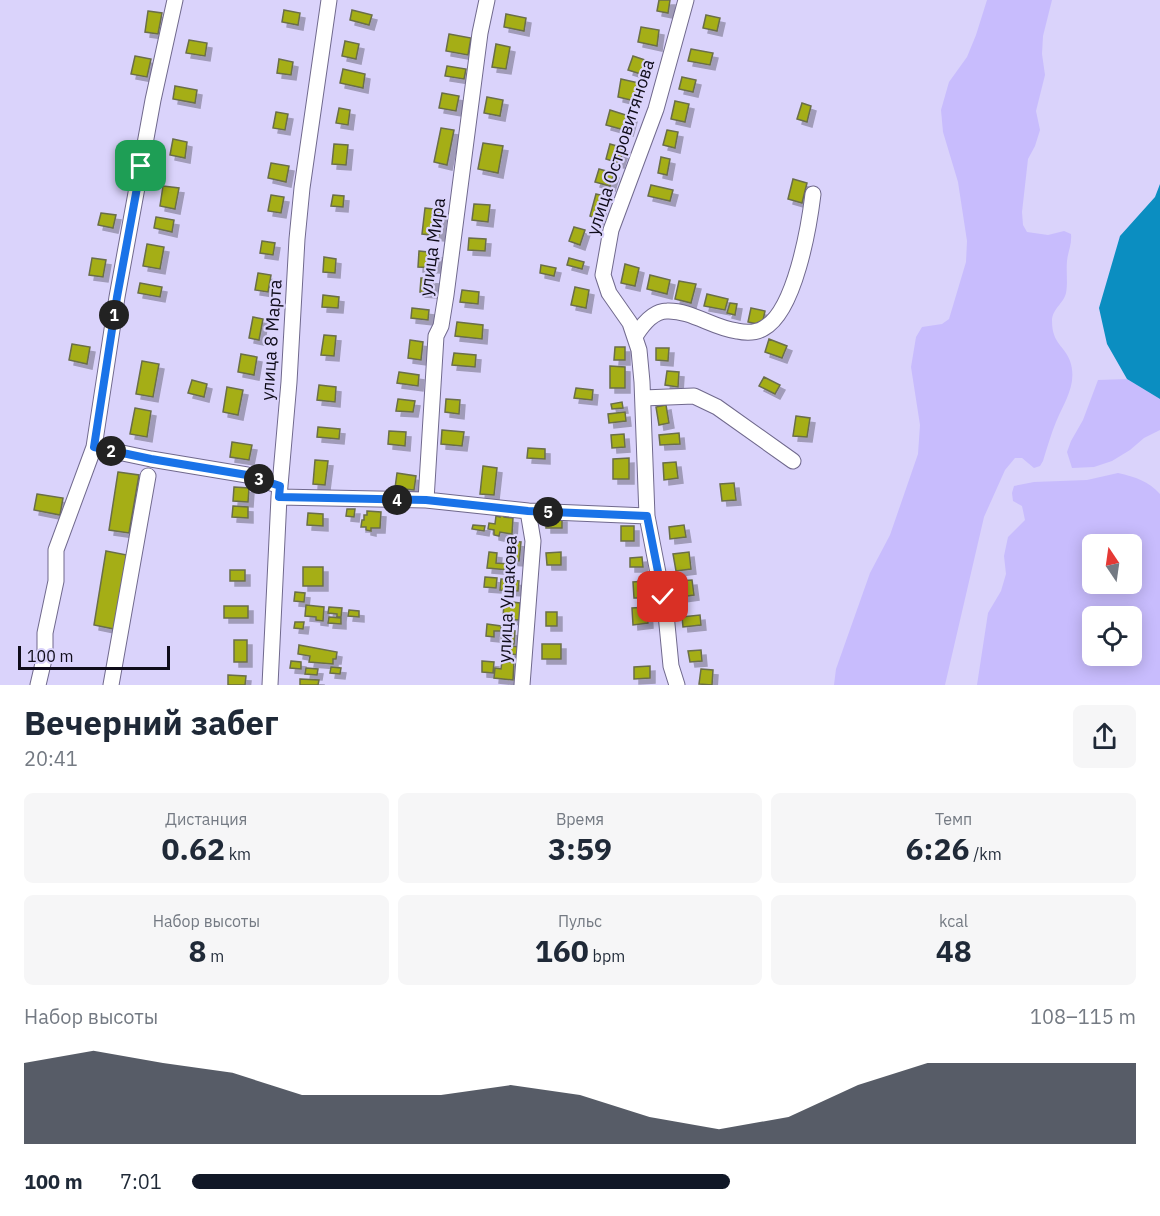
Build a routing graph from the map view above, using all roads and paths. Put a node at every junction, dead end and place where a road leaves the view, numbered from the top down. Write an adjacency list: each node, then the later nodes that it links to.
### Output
1 (175, 0): 8 (street)
2 (329, 0): 11 (street, улица 8 Марта)
3 (487, 0): 12 (street, улица Мира)
4 (686, 0): 6 (street, улица Островитянова)
5 (813, 194): 6 (street)
6 (636, 335): 7 (street, улица Островитянова)
7 (643, 398): 9 (street); 14 (street, улица Островитянова)
8 (94, 447): 11 (street, улица Ушакова); 15 (street)
9 (793, 461)
10 (148, 476): 16 (street)
11 (279, 491): 12 (street, улица Ушакова); 17 (street, улица 8 Марта)
12 (426, 500): 13 (street, улица Ушакова)
13 (528, 511): 14 (street); 18 (street, улица Ушакова)
14 (647, 516): 19 (street, улица Островитянова)
15 (38, 685)
16 (111, 685)
17 (270, 685)
18 (522, 685)
19 (677, 685)

